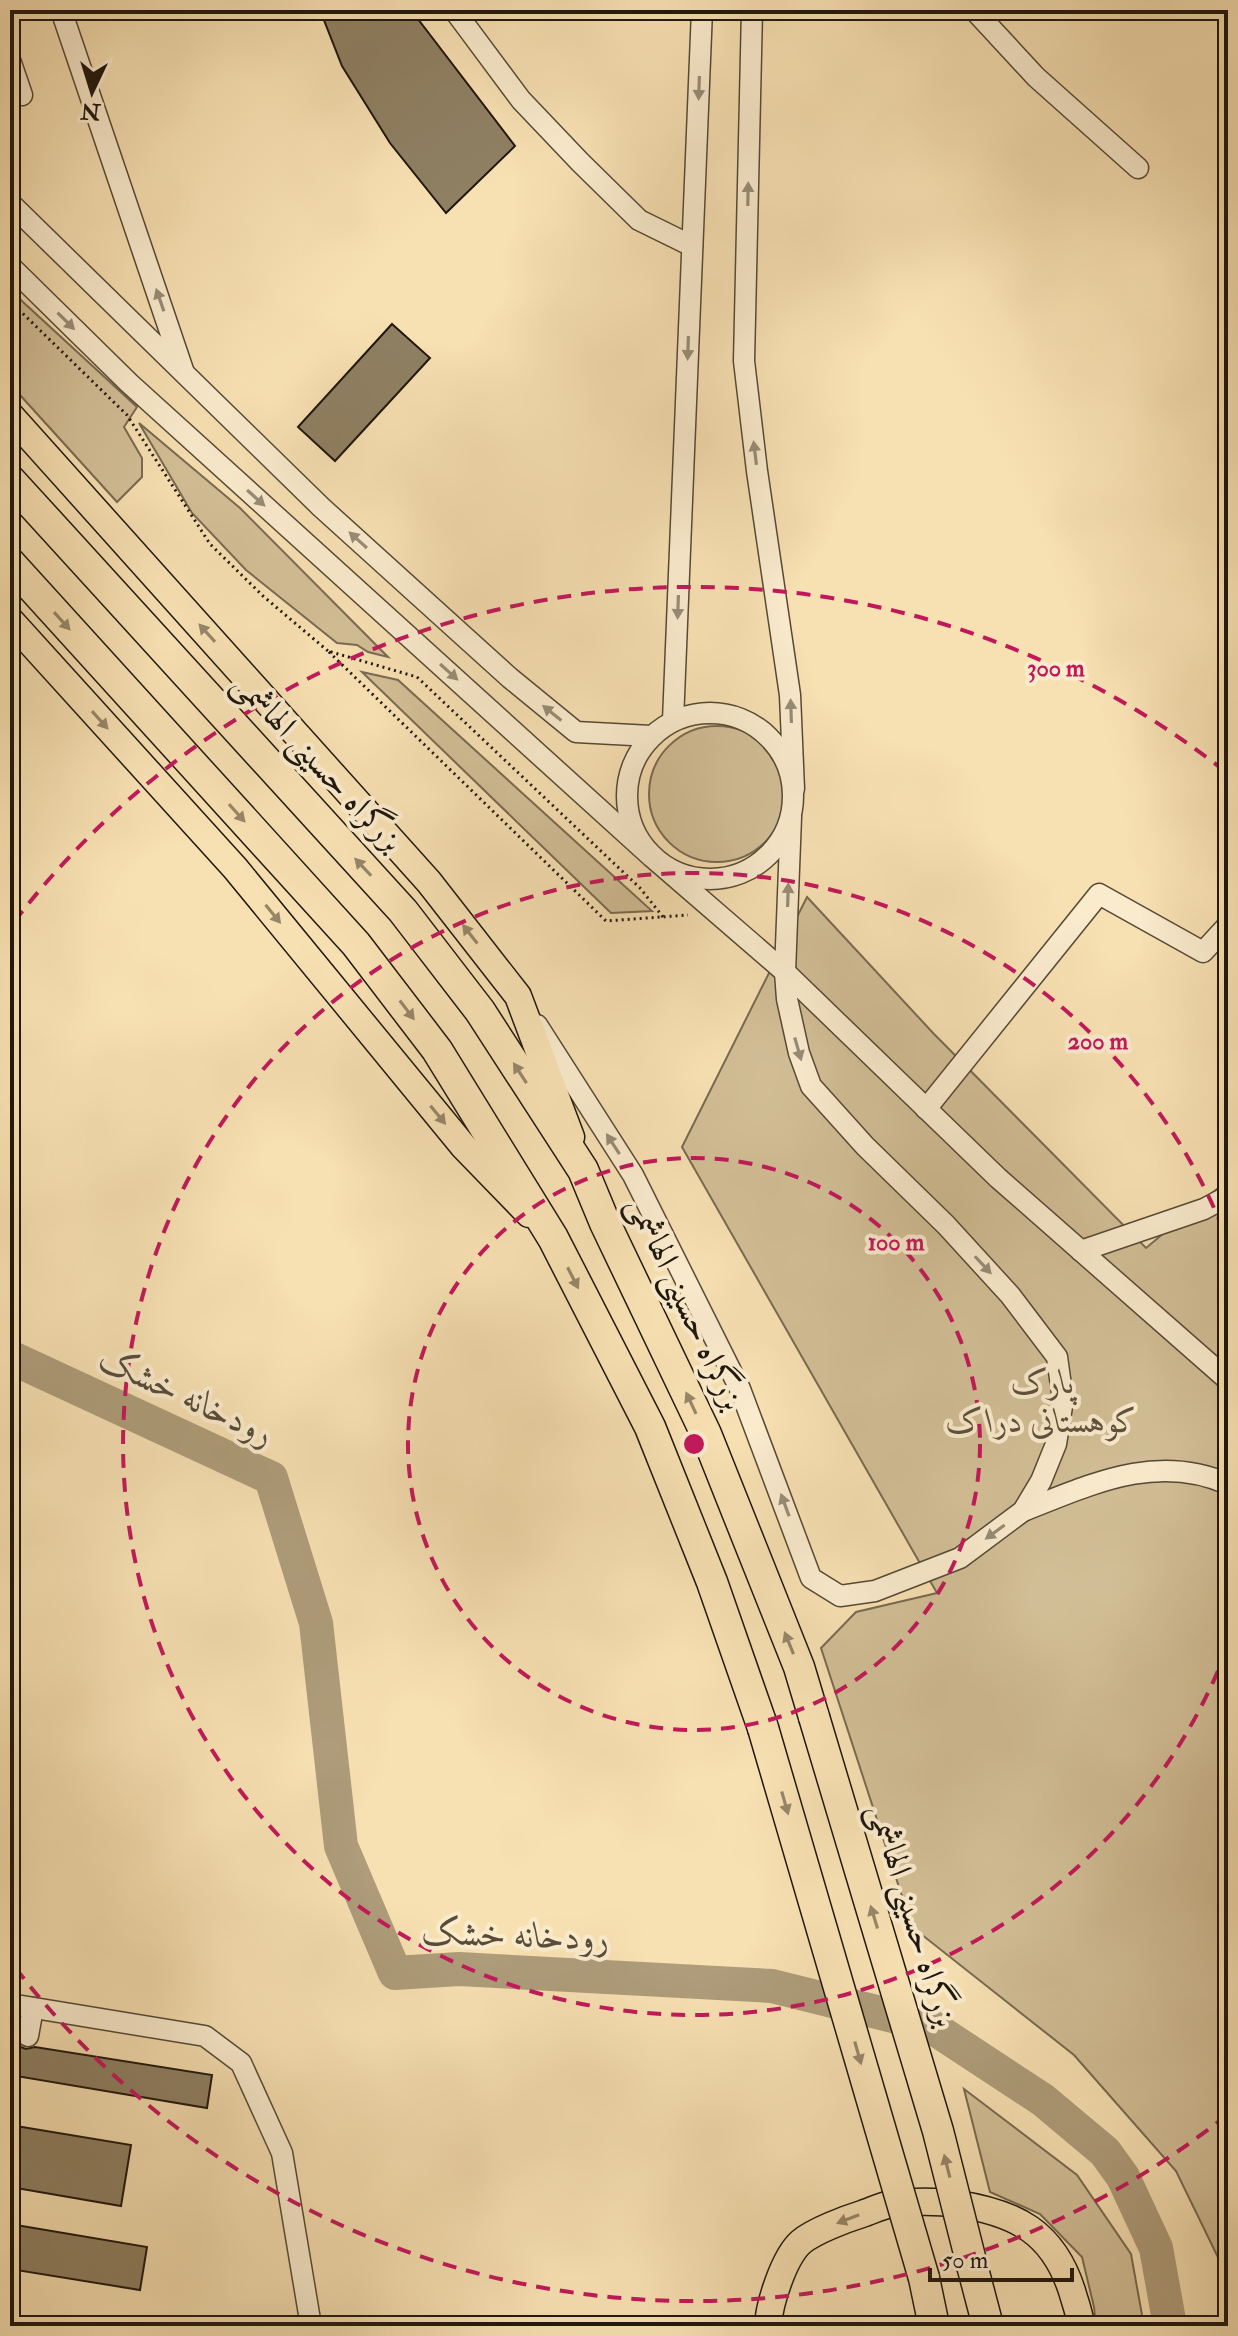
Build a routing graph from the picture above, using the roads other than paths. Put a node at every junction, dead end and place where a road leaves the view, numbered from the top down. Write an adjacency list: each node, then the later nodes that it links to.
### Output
1 (61, 10): 12 (street, one-way to 1)
2 (454, 10): 10 (street)
3 (702, 10): 10 (street, one-way to 10)
4 (752, 10): 21 (street, one-way to 4)
5 (974, 10): 8 (street)
6 (10, 60): 7 (street)
7 (22, 95)
8 (1138, 168)
9 (10, 203): 12 (street)
10 (692, 246): 19 (street, one-way to 19)
11 (10, 266): 18 (street, one-way to 18)
12 (185, 374): 17 (street, one-way to 12)
13 (10, 415): 26 (main road, one-way to 13)
14 (10, 480): 28 (highway, بزرگراه حسینی الهاشمی, one-way to 14)
15 (10, 563): 30 (highway, one-way to 30)
16 (10, 620): 30 (main road, one-way to 30)
17 (510, 678): 18 (street); 20 (street, one-way to 17)
18 (485, 705): 23 (street)
19 (673, 721): 20 (street); 21 (street)
20 (651, 736): 23 (street)
21 (794, 789): 22 (street)
22 (791, 817): 23 (street); 25 (street, one-way to 22)
23 (652, 857): 25 (street)
24 (1228, 925): 27 (street)
25 (785, 972): 27 (street); 34 (street, one-way to 34)
26 (518, 996): 28 (main road); 34 (street, one-way to 26)
27 (926, 1109): 31 (street)
28 (583, 1170): 41 (highway, بزرگراه حسینی الهاشمی, one-way to 28, bridge)
29 (1228, 1196): 31 (street)
30 (553, 1238): 40 (highway, one-way to 40, bridge)
31 (1081, 1251): 32 (street)
32 (1228, 1380)
33 (1228, 1484): 34 (street)
34 (1023, 1511)
35 (10, 2004): 36 (street)
36 (33, 2008): 37 (street); 38 (street)
37 (28, 2036)
38 (311, 2326)
39 (768, 2326): 42 (main road, one-way to 39)
40 (934, 2326)
41 (988, 2326)
42 (1081, 2326)

